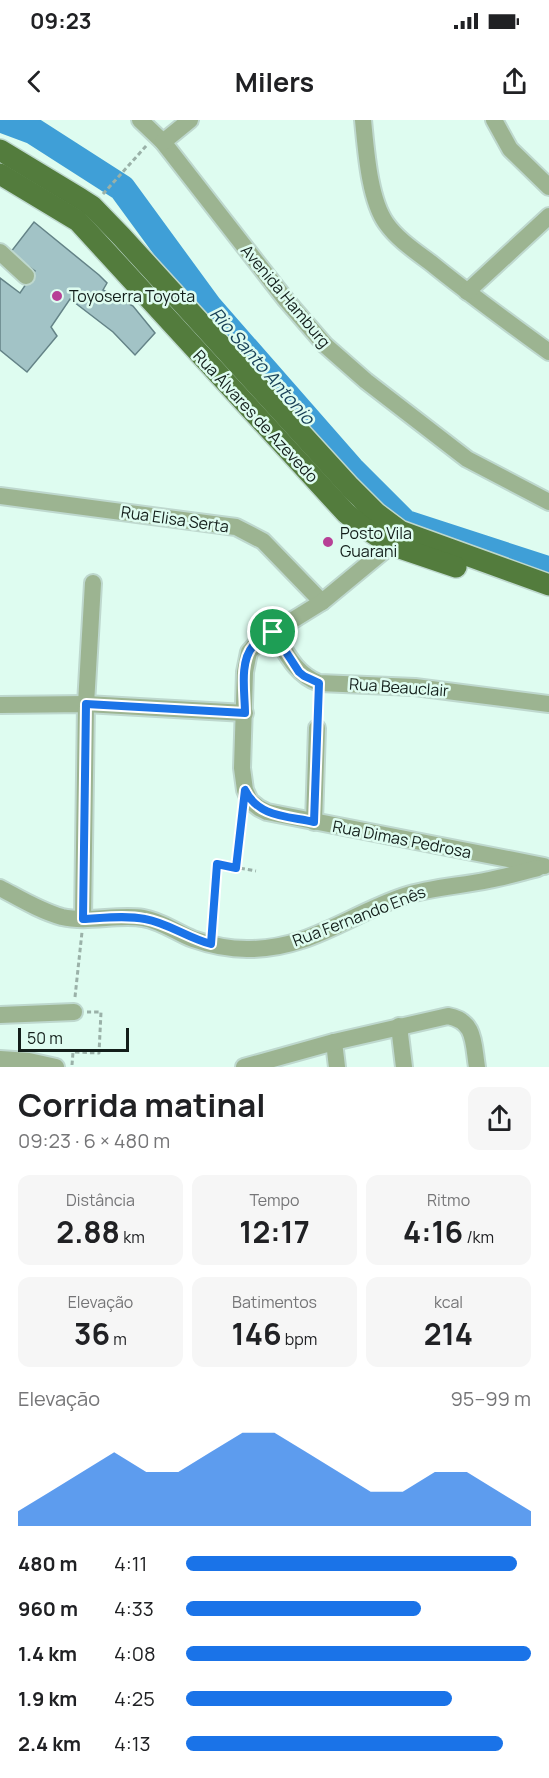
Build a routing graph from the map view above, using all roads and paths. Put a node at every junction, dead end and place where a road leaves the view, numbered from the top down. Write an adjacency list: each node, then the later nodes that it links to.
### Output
1 (140, 120): 5 (street, Avenida Hamburg)
2 (190, 120): 5 (street)
3 (363, 120): 14 (street)
4 (494, 120): 10 (street)
5 (163, 142): 17 (street, Avenida Hamburg)
6 (3, 154): 18 (main road, Rua Álvares de Azevedo)
7 (138, 154): 9 (path)
8 (0, 174): 18 (main road, Rua Álvares de Azevedo)
9 (111, 184)
10 (549, 187)
11 (549, 216): 14 (street)
12 (0, 252): 13 (street)
13 (26, 276)
14 (467, 292): 15 (street)
15 (549, 352)
16 (0, 496): 22 (street, Rua Elisa Serta)
17 (549, 502)
18 (395, 538): 20 (main road, Rua Álvares de Azevedo); 21 (main road, Rua Álvares de Azevedo); 22 (street)
19 (93, 583): 25 (street)
20 (549, 585)
21 (549, 600)
22 (322, 602): 23 (street)
23 (273, 632): 24 (street); 28 (street)
24 (319, 683): 26 (street, Rua Beauclair); 29 (path)
25 (86, 704): 27 (street); 28 (street); 36 (street)
26 (549, 704)
27 (0, 705)
28 (245, 713): 30 (street)
29 (317, 728): 31 (street)
30 (245, 790): 31 (street, Rua Dimas Pedrosa); 33 (path)
31 (314, 822): 32 (street, Rua Dimas Pedrosa)
32 (546, 866): 37 (street, Rua Fernando Enês)
33 (236, 868): 34 (path); 37 (path)
34 (256, 871)
35 (0, 888): 36 (street, Rua Fernando Enês)
36 (83, 919): 37 (street, Rua Fernando Enês)
37 (211, 944)
38 (74, 1012): 39 (street)
39 (0, 1015)
40 (399, 1026): 41 (street); 46 (street); 47 (street)
41 (334, 1042): 44 (street); 45 (street)
42 (0, 1059): 43 (street)
43 (56, 1067)
44 (244, 1067)
45 (337, 1067)
46 (404, 1067)
47 (477, 1067)

